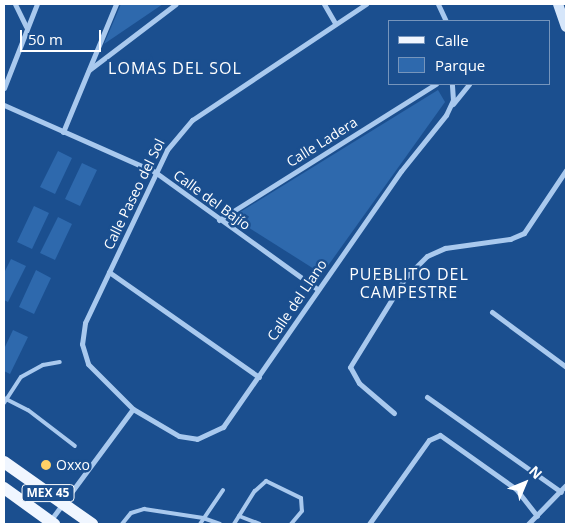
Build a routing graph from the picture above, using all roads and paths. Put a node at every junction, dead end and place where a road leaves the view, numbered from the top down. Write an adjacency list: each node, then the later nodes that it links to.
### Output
1 (15, 4): 11 (street)
2 (37, 4): 11 (street)
3 (116, 4): 13 (street)
4 (176, 4): 13 (street)
5 (324, 4): 10 (street)
6 (366, 4): 10 (street, Calle Paseo del Sol)
7 (438, 4): 9 (street)
8 (560, 6): 12 (street)
9 (446, 20)
10 (335, 23): 22 (street, Calle Paseo del Sol)
11 (26, 27): 17 (street)
12 (566, 27)
13 (86, 72): 20 (street)
14 (434, 85): 23 (street, Calle Ladera)
15 (452, 85): 19 (street)
16 (468, 85): 19 (street, Calle del Llano)
17 (4, 88)
18 (4, 105): 20 (street, Calle del Bajío)
19 (451, 106): 25 (street, Calle del Llano)
20 (63, 132): 22 (street, Calle del Bajío)
21 (566, 170): 33 (street)
22 (155, 172): 23 (street, Calle del Bajío); 24 (street, Calle Paseo del Sol)
23 (219, 220): 25 (street, Calle del Bajío)
24 (109, 272): 29 (street); 32 (street, Calle Paseo del Sol)
25 (317, 289): 29 (street, Calle del Llano)
26 (492, 312): 28 (street)
27 (60, 362): 31 (lane)
28 (566, 367)
29 (259, 377): 32 (street, Calle del Llano)
30 (427, 397): 39 (street)
31 (4, 400): 34 (lane)
32 (133, 409): 40 (street)
33 (394, 413)
34 (75, 446)
35 (4, 462): 40 (main road, MEX 45)
36 (566, 485): 39 (street)
37 (4, 488): 44 (main road, MEX 45)
38 (223, 490): 43 (lane)
39 (561, 492): 42 (street)
40 (62, 503): 44 (street); 45 (main road, MEX 45)
41 (239, 516): 49 (lane); 50 (lane); 51 (lane)
42 (537, 516): 52 (street); 53 (street)
43 (203, 518): 46 (lane); 47 (lane); 48 (lane)
44 (52, 523)
45 (92, 524)
46 (122, 524)
47 (200, 524)
48 (220, 524)
49 (234, 524)
50 (260, 524)
51 (291, 524)
52 (369, 524)
53 (528, 524)

